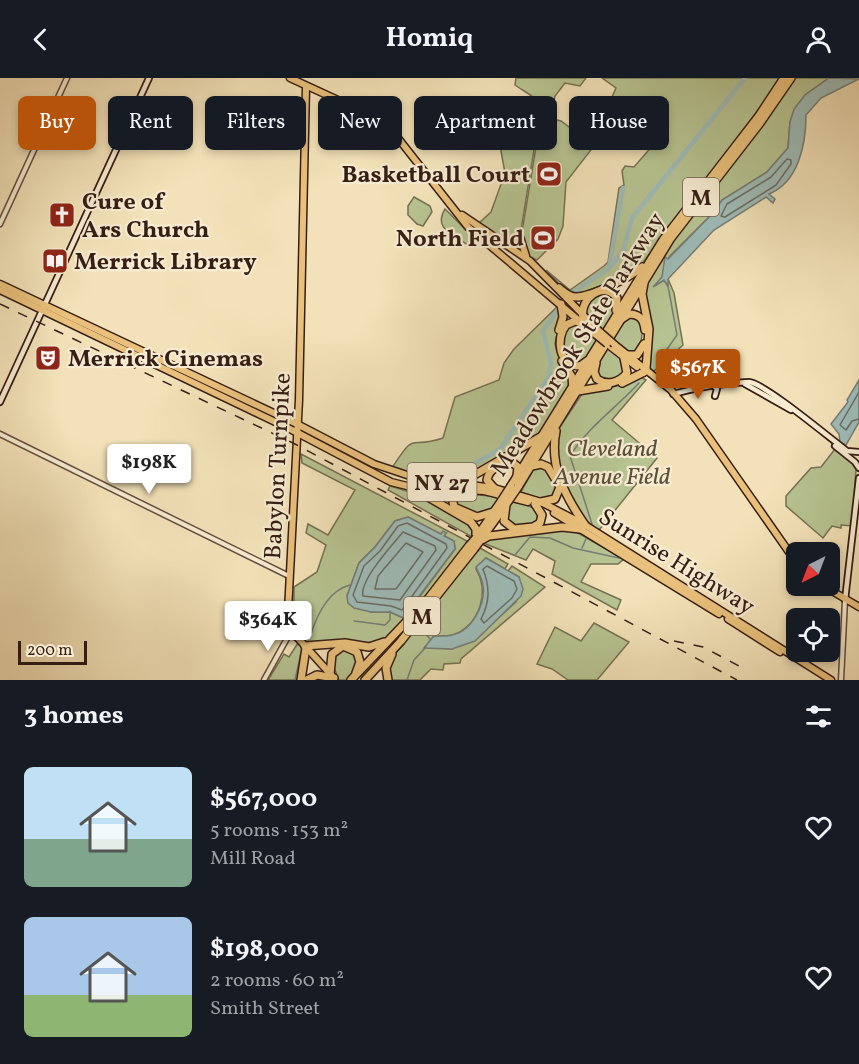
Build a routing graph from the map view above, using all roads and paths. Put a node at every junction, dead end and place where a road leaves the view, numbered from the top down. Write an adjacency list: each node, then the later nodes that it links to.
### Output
1 (67, 78): 8 (street)
2 (149, 78): 22 (main road)
3 (290, 78): 6 (main road)
4 (784, 78): 13 (highway, Meadowbrook State Parkway / M)
5 (790, 78): 14 (highway, Meadowbrook State Parkway / M)
6 (306, 87): 7 (main road); 33 (main road, Babylon Turnpike)
7 (457, 211): 9 (main road); 10 (main road)
8 (0, 224)
9 (489, 234): 10 (main road); 11 (main road)
10 (484, 241): 15 (main road)
11 (506, 245): 12 (main road); 12 (main road)
12 (530, 261): 16 (main road)
13 (648, 261): 18 (highway); 24 (highway, Meadowbrook State Parkway / M)
14 (646, 277): 24 (highway, Meadowbrook State Parkway / M); 27 (highway)
15 (532, 279): 16 (main road); 20 (main road)
16 (551, 279): 18 (main road)
17 (0, 284): 22 (main road, Sunrise Highway / NY 27)
18 (559, 288): 20 (main road); 23 (main road)
19 (0, 290): 22 (main road, Sunrise Highway / NY 27)
20 (552, 296): 21 (main road)
21 (561, 304): 23 (main road); 29 (highway)
22 (44, 307): 32 (main road); 33 (main road, Sunrise Highway / NY 27); 36 (main road, Sunrise Highway / NY 27)
23 (584, 321): 24 (highway); 25 (highway); 26 (main road, bridge)
24 (615, 321): 25 (highway, Meadowbrook State Parkway / M); 26 (highway)
25 (597, 353): 26 (highway); 29 (highway, Meadowbrook State Parkway / M)
26 (626, 357): 27 (main road)
27 (645, 370): 29 (highway); 30 (main road)
28 (712, 385): 30 (main road); 31 (main road); 34 (main road)
29 (576, 391): 35 (highway, Meadowbrook State Parkway / M); 38 (highway, Meadowbrook State Parkway / M)
30 (674, 394): 58 (main road)
31 (715, 396)
32 (0, 402)
33 (297, 424): 36 (main road, Babylon Turnpike); 40 (main road, Sunrise Highway / NY 27)
34 (812, 426): 39 (main road); 39 (main road)
35 (556, 428): 42 (highway, Meadowbrook State Parkway / M); 54 (highway)
36 (297, 433): 41 (main road, Sunrise Highway / NY 27); 59 (main road, Babylon Turnpike)
37 (0, 434): 59 (street)
38 (544, 435): 44 (highway, Meadowbrook State Parkway / M); 46 (highway)
39 (841, 450): 43 (main road)
40 (374, 464): 41 (main road); 46 (main road, Sunrise Highway / NY 27)
41 (359, 465): 48 (main road, Sunrise Highway / NY 27)
42 (532, 466): 47 (highway, Meadowbrook State Parkway / M); 52 (highway)
43 (859, 468)
44 (517, 478): 47 (highway, Meadowbrook State Parkway / M); 49 (highway)
45 (859, 478): 56 (main road)
46 (450, 483): 49 (main road, Sunrise Highway / NY 27)
47 (515, 486): 51 (highway, Meadowbrook State Parkway / M, bridge)
48 (411, 487): 50 (main road, Sunrise Highway / NY 27); 55 (highway)
49 (494, 488): 52 (main road, Sunrise Highway / NY 27)
50 (463, 489): 52 (main road, Sunrise Highway / NY 27); 53 (highway)
51 (505, 502): 52 (highway); 53 (highway, Meadowbrook State Parkway / M); 55 (highway, Meadowbrook State Parkway / M)
52 (538, 503): 54 (main road, Sunrise Highway / NY 27)
53 (493, 512): 55 (highway, Meadowbrook State Parkway / M)
54 (583, 527): 55 (highway); 76 (main road, Sunrise Highway / NY 27); 77 (main road, Sunrise Highway / NY 27)
55 (478, 539): 57 (highway, Meadowbrook State Parkway / M, bridge)
56 (856, 541): 61 (main road)
57 (472, 548): 64 (highway, Meadowbrook State Parkway / M); 65 (highway, Meadowbrook State Parkway / M)
58 (786, 548)
59 (289, 576): 63 (main road, Babylon Turnpike)
60 (839, 596): 61 (main road)
61 (845, 600): 62 (main road); 78 (street)
62 (859, 607)
63 (290, 633): 67 (main road); 71 (street)
64 (393, 636): 66 (highway); 70 (highway, Meadowbrook State Parkway / M)
65 (398, 644): 74 (highway, Meadowbrook State Parkway / M); 75 (highway)
66 (364, 646): 67 (highway); 68 (highway)
67 (306, 647): 69 (main road); 72 (highway)
68 (357, 652): 69 (highway); 70 (highway)
69 (333, 678): 73 (highway)
70 (353, 678)
71 (264, 680)
72 (301, 680)
73 (307, 680)
74 (365, 680)
75 (388, 680)
76 (824, 680)
77 (831, 680)
78 (841, 680)

